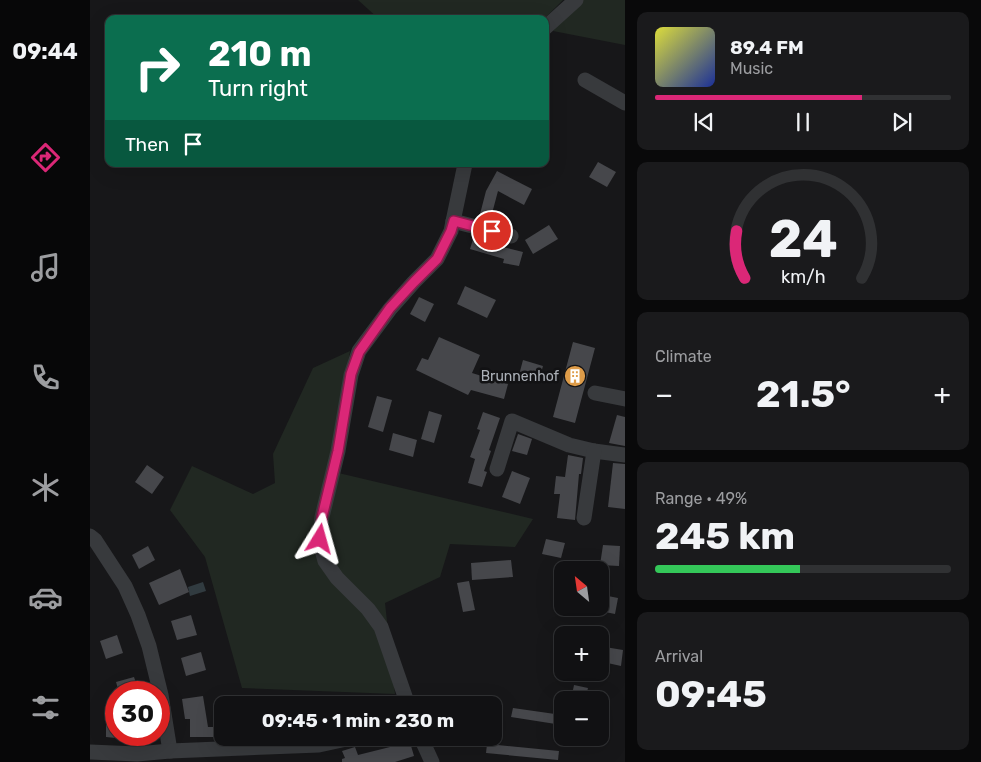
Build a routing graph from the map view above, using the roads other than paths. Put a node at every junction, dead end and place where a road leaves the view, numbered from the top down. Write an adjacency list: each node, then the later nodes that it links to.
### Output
1 (576, 0): 2 (street)
2 (549, 24)
3 (585, 80): 4 (street)
4 (625, 103)
5 (464, 167): 6 (street)
6 (454, 221): 7 (street); 15 (street)
7 (511, 236)
8 (595, 393): 9 (street)
9 (625, 399)
10 (594, 451): 11 (street); 12 (street); 13 (street)
11 (625, 455)
12 (497, 468)
13 (584, 518)
14 (90, 536): 18 (street)
15 (405, 696)
16 (319, 746): 18 (street)
17 (425, 746): 20 (street)
18 (170, 751): 19 (street)
19 (90, 752)
20 (432, 762)

